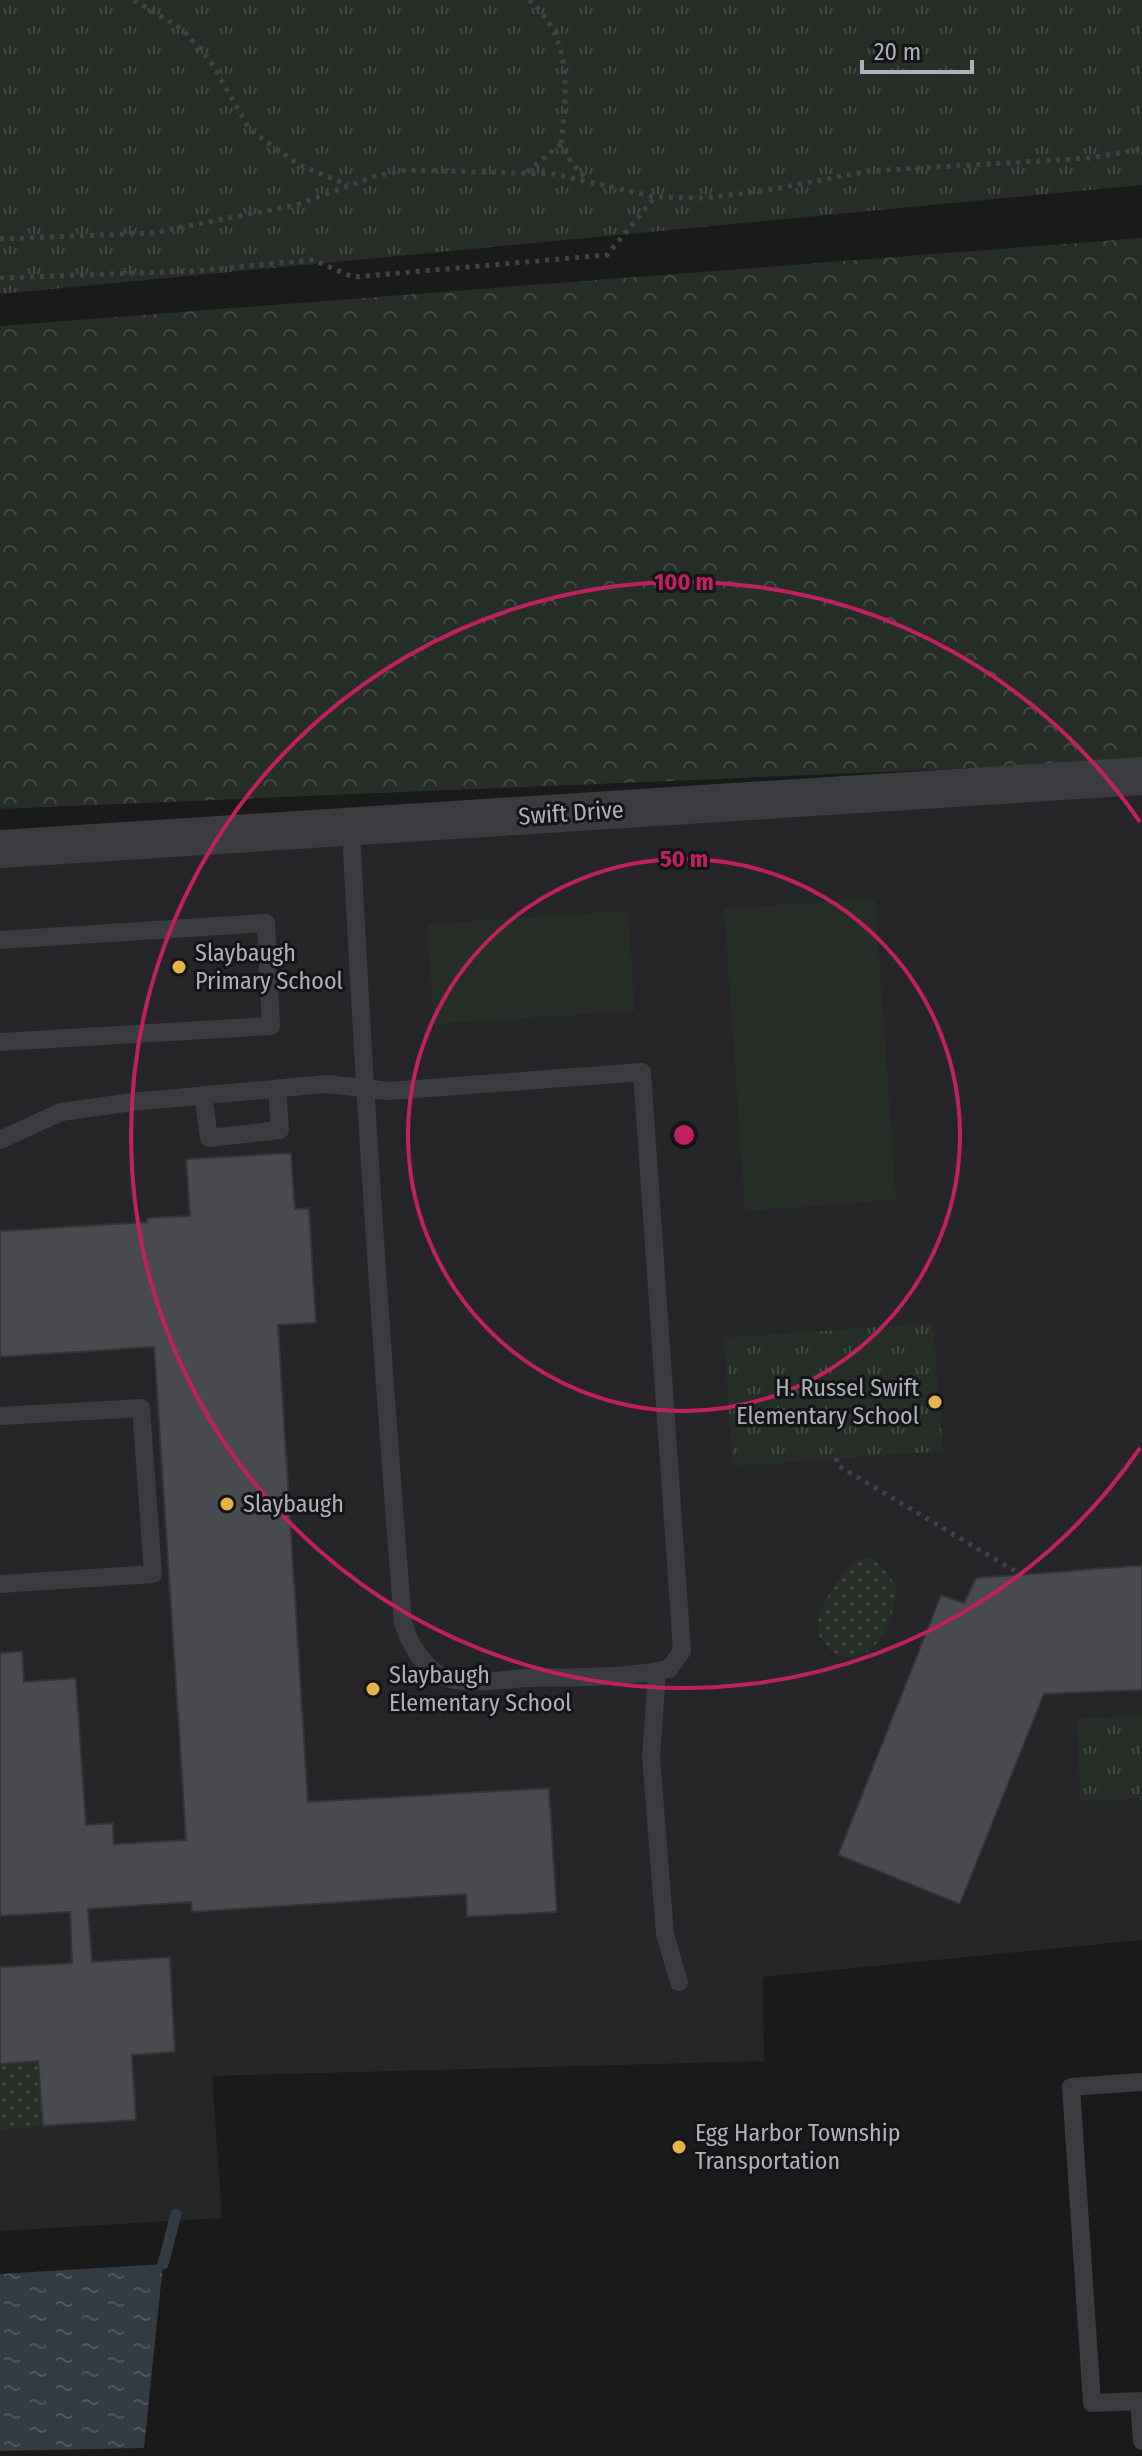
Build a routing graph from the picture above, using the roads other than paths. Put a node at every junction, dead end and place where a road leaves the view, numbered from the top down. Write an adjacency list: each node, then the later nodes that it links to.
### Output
1 (1142, 776): 2 (street, Swift Drive)
2 (351, 828): 3 (street, Swift Drive); 6 (lane)
3 (0, 849)
4 (0, 940): 5 (lane)
5 (0, 1042)
6 (364, 1087): 7 (lane); 12 (lane); 12 (lane)
7 (277, 1089): 8 (lane); 8 (lane)
8 (203, 1095): 9 (lane)
9 (0, 1140)
10 (0, 1416): 11 (lane)
11 (0, 1584)
12 (657, 1672): 13 (lane)
13 (679, 1982)
14 (1142, 2082): 15 (lane)
15 (1142, 2441)

